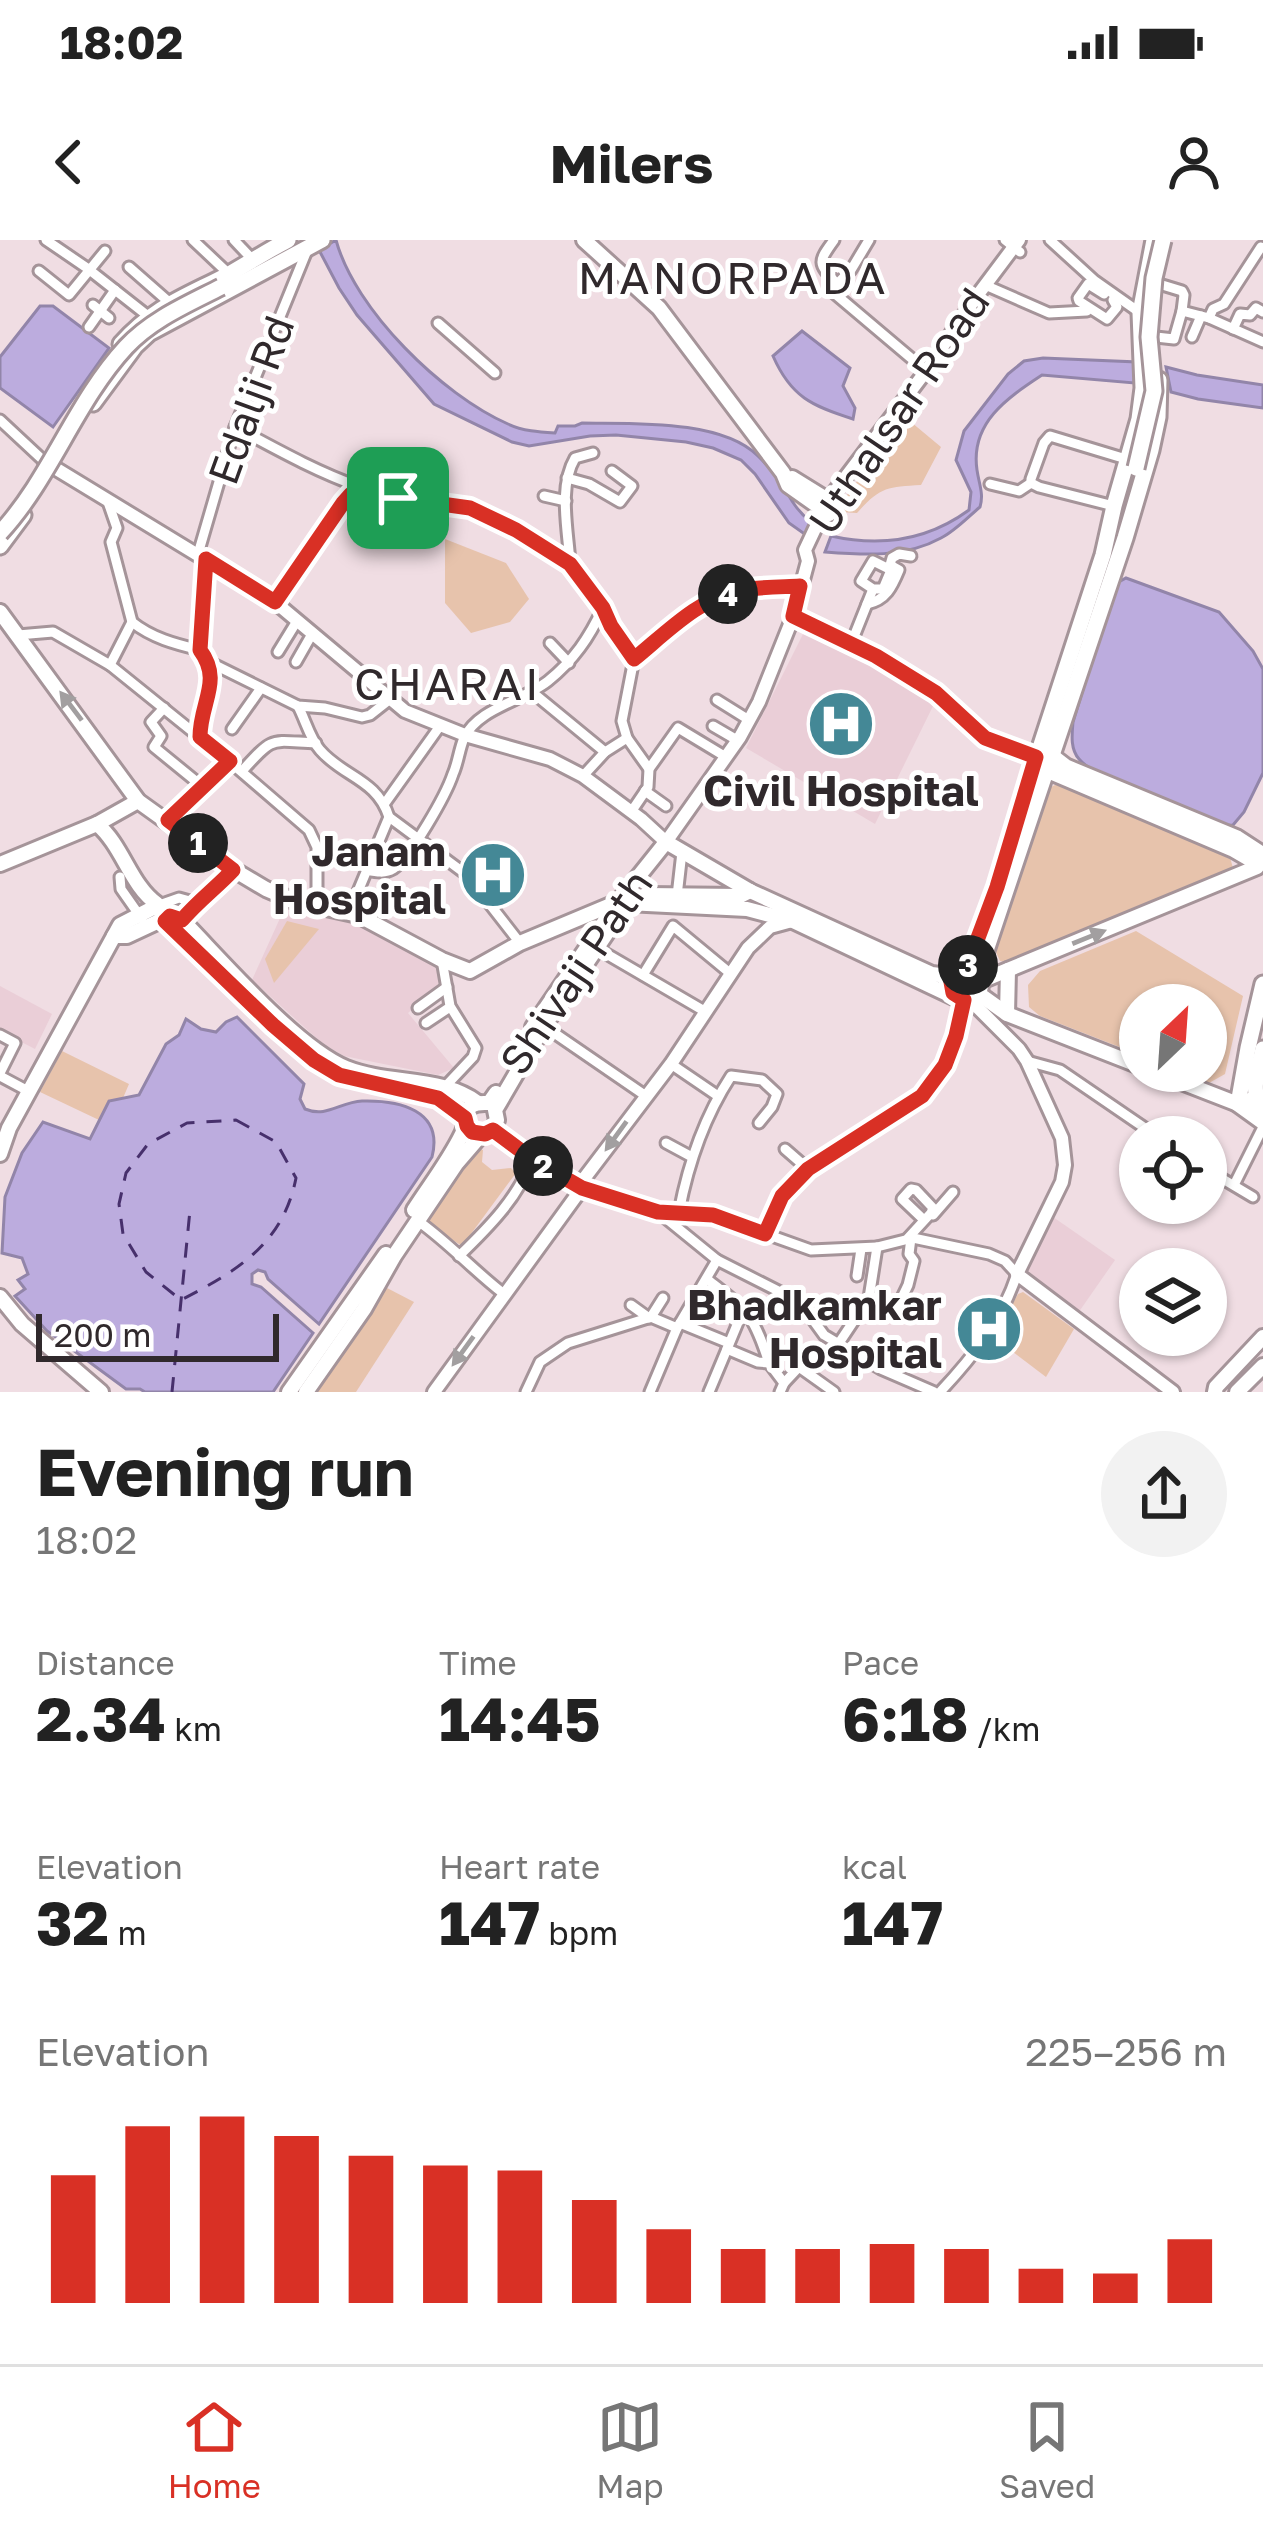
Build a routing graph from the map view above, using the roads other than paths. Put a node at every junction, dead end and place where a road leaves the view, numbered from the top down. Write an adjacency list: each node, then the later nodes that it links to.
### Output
1 (46, 240): 12 (street)
2 (193, 240): 17 (street)
3 (234, 240): 17 (street)
4 (288, 240): 17 (main road)
5 (584, 240): 55 (main road)
6 (834, 240): 19 (street)
7 (869, 240): 19 (street)
8 (1050, 240): 20 (street)
9 (1158, 243): 21 (main road); 29 (main road); 45 (main road, bridge)
10 (315, 244): 17 (main road); 42 (street, Edalji Rd)
11 (1018, 244): 22 (street, Uthalsar Road)
12 (64, 245): 16 (street)
13 (1258, 245): 31 (street)
14 (105, 250): 16 (street)
15 (129, 267): 25 (street)
16 (91, 270): 18 (street); 23 (street)
17 (246, 270): 25 (main road); 44 (main road); 56 (main road, bridge)
18 (39, 271)
19 (837, 284): 40 (street)
20 (1093, 284): 24 (street); 24 (street)
21 (1160, 284): 27 (street); 36 (main road)
22 (988, 286): 26 (street); 40 (street, Uthalsar Road)
23 (115, 290): 30 (street); 33 (street)
24 (1113, 298): 29 (street)
25 (170, 303): 30 (main road)
26 (1087, 311)
27 (1182, 311): 31 (street); 36 (street)
28 (1263, 312): 35 (street)
29 (1140, 313): 45 (main road)
30 (148, 316): 44 (main road)
31 (1205, 317): 35 (street); 37 (street)
32 (438, 323): 39 (street)
33 (89, 327)
34 (1263, 327): 38 (street)
35 (1233, 329): 38 (street)
36 (1156, 337): 63 (main road)
37 (1192, 337)
38 (1259, 340)
39 (495, 373)
40 (928, 373): 55 (street, Uthalsar Road)
41 (0, 420): 44 (street)
42 (235, 428): 50 (street); 59 (street, Edalji Rd)
43 (593, 453): 47 (street)
44 (50, 464): 53 (street); 56 (main road); 57 (main road)
45 (1131, 464): 48 (street); 54 (main road); 63 (main road)
46 (612, 471): 47 (street)
47 (567, 478): 52 (street)
48 (1031, 483): 49 (street); 54 (street)
49 (990, 484)
50 (362, 488): 60 (street); 64 (street)
51 (544, 496): 52 (street)
52 (566, 501): 60 (street)
53 (108, 502): 59 (street); 70 (street)
54 (1114, 506): 101 (main road)
55 (829, 507): 61 (street, Uthalsar Road)
56 (0, 530)
57 (0, 546)
58 (911, 556): 65 (street)
59 (202, 557): 64 (street); 75 (street, Edalji Rd)
60 (570, 564): 66 (street)
61 (800, 586): 68 (street, Uthalsar Road); 77 (street)
62 (873, 590): 65 (street)
63 (1107, 592): 101 (main road)
64 (275, 602): 69 (street)
65 (867, 604): 74 (street)
66 (603, 608): 77 (street); 80 (street)
67 (0, 612): 72 (main road)
68 (793, 616): 74 (street); 88 (street, Uthalsar Road)
69 (297, 621): 71 (street); 76 (street)
70 (132, 622): 75 (street); 81 (street)
71 (312, 634): 79 (street); 84 (street)
72 (18, 635): 81 (street); 108 (main road, one-way to 72)
73 (550, 643): 80 (street)
74 (851, 644): 101 (street)
75 (200, 650): 78 (street)
76 (278, 652)
77 (634, 659): 94 (street)
78 (209, 662): 82 (street); 93 (street)
79 (296, 662)
80 (569, 663): 83 (street)
81 (110, 665): 87 (street)
82 (262, 688): 86 (street); 91 (street)
83 (532, 692): 92 (street); 97 (street)
84 (389, 700): 86 (street); 89 (street)
85 (717, 700): 88 (street)
86 (298, 706): 96 (street)
87 (164, 708): 93 (street); 98 (street)
88 (749, 720): 95 (street, Uthalsar Road)
89 (440, 726): 92 (street); 109 (street)
90 (713, 726): 95 (street)
91 (232, 729)
92 (465, 735): 105 (street); 115 (street)
93 (200, 737): 100 (street)
94 (627, 738): 97 (street); 103 (street)
95 (737, 740): 99 (street, Uthalsar Road)
96 (316, 743): 104 (street); 109 (street)
97 (605, 752): 105 (street)
98 (166, 757): 102 (street); 106 (street)
99 (726, 757): 103 (street); 116 (street, Uthalsar Road)
100 (230, 761): 104 (street); 106 (street)
101 (1046, 762): 118 (main road); 141 (main road)
102 (159, 767)
103 (649, 769): 107 (street)
104 (242, 772): 128 (street)
105 (583, 776): 111 (street)
106 (203, 787): 113 (street)
107 (645, 791): 110 (street); 111 (street)
108 (138, 801): 113 (main road); 114 (main road)
109 (385, 803): 112 (street)
110 (666, 806)
111 (631, 812): 116 (street)
112 (389, 817): 115 (street); 120 (street)
113 (168, 820): 121 (main road)
114 (106, 825): 119 (main road); 130 (main road)
115 (418, 838): 120 (street); 133 (street)
116 (666, 842): 117 (main road); 126 (main road, Shivaji Path)
117 (682, 852): 123 (main road); 124 (street)
118 (1261, 863): 136 (main road, one-way to 118)
119 (0, 864)
120 (367, 869): 129 (street)
121 (233, 870): 125 (street); 128 (main road)
122 (120, 878): 130 (street)
123 (750, 891): 124 (main road); 141 (main road)
124 (677, 896): 126 (main road)
125 (196, 902): 130 (street); 130 (street)
126 (623, 902): 127 (main road); 133 (main road); 134 (main road); 162 (main road, Shivaji Path)
127 (646, 904): 131 (main road); 132 (street)
128 (317, 906): 129 (main road)
129 (349, 913): 135 (main road)
130 (159, 915): 155 (main road); 156 (main road)
131 (794, 921): 137 (street); 141 (main road)
132 (673, 926): 137 (street); 138 (street)
133 (520, 943): 135 (main road)
134 (598, 949): 138 (street); 147 (main road)
135 (442, 960): 140 (street)
136 (1008, 970): 141 (main road); 145 (main road)
137 (731, 974): 144 (street)
138 (643, 975): 144 (street)
139 (1263, 984): 149 (main road)
140 (447, 986): 142 (street); 143 (street)
141 (972, 987): 145 (main road); 150 (street); 174 (street)
142 (450, 1007): 146 (street); 156 (street)
143 (418, 1008)
144 (706, 1012): 153 (street)
145 (1009, 1017): 150 (street); 152 (main road)
146 (426, 1023)
147 (544, 1026): 158 (street); 162 (main road)
148 (0, 1035): 154 (street)
149 (1259, 1050): 160 (main road); 161 (main road)
150 (1023, 1055): 163 (street); 193 (street)
151 (14, 1056): 154 (street)
152 (1119, 1058)
153 (670, 1064): 158 (street); 159 (street)
154 (2, 1076): 155 (street)
155 (31, 1089): 167 (main road)
156 (441, 1092): 162 (main road); 164 (main road)
157 (1207, 1092): 161 (main road)
158 (646, 1096): 177 (street, one-way to 177)
159 (718, 1096): 165 (street); 172 (street)
160 (1259, 1103): 161 (main road)
161 (1238, 1104): 166 (main road)
162 (487, 1106): 164 (main road); 168 (main road)
163 (1127, 1116)
164 (466, 1122): 168 (main road); 217 (main road)
165 (758, 1123)
166 (1263, 1124): 176 (street)
167 (5, 1126): 171 (main road)
168 (487, 1132): 173 (street); 183 (main road)
169 (666, 1143): 172 (street)
170 (785, 1149): 174 (street)
171 (0, 1152)
172 (692, 1157): 181 (street)
173 (532, 1159): 177 (street); 184 (street)
174 (808, 1169): 186 (street)
175 (1227, 1181): 176 (street)
176 (1234, 1185): 179 (street)
177 (582, 1188): 180 (street); 198 (street)
178 (953, 1192): 187 (street)
179 (1253, 1197)
180 (658, 1212): 181 (street); 192 (street)
181 (679, 1212): 186 (street)
182 (924, 1220): 187 (street)
183 (418, 1221): 191 (street); 218 (main road)
184 (492, 1222): 185 (street); 191 (street)
185 (506, 1231)
186 (765, 1234): 188 (street)
187 (911, 1238): 189 (street); 190 (street); 193 (street)
188 (861, 1249): 189 (street); 194 (street)
189 (880, 1249): 190 (street); 207 (street)
190 (909, 1253): 197 (street)
191 (459, 1256): 198 (street)
192 (717, 1260): 195 (street); 207 (street)
193 (1017, 1274): 222 (street); 223 (street)
194 (857, 1276)
195 (706, 1279): 203 (street); 205 (street)
196 (891, 1284): 197 (street)
197 (904, 1288): 200 (street)
198 (504, 1294): 214 (street, one-way to 214)
199 (0, 1297): 216 (main road)
200 (873, 1297)
201 (663, 1298): 204 (street)
202 (631, 1305): 204 (street)
203 (743, 1308): 208 (street); 210 (street)
204 (650, 1318): 205 (street); 219 (street)
205 (679, 1325): 208 (street); 220 (street)
206 (1263, 1337): 215 (main road)
207 (838, 1343): 222 (street)
208 (728, 1346): 210 (street); 221 (street)
209 (1263, 1351): 215 (main road)
210 (769, 1363): 212 (street)
211 (1263, 1366): 215 (main road)
212 (782, 1388): 213 (street)
213 (826, 1390)
214 (436, 1391)
215 (1225, 1391)
216 (101, 1392)
217 (289, 1392)
218 (306, 1392)
219 (526, 1392)
220 (650, 1392)
221 (709, 1392)
222 (937, 1392)
223 (1173, 1392)

